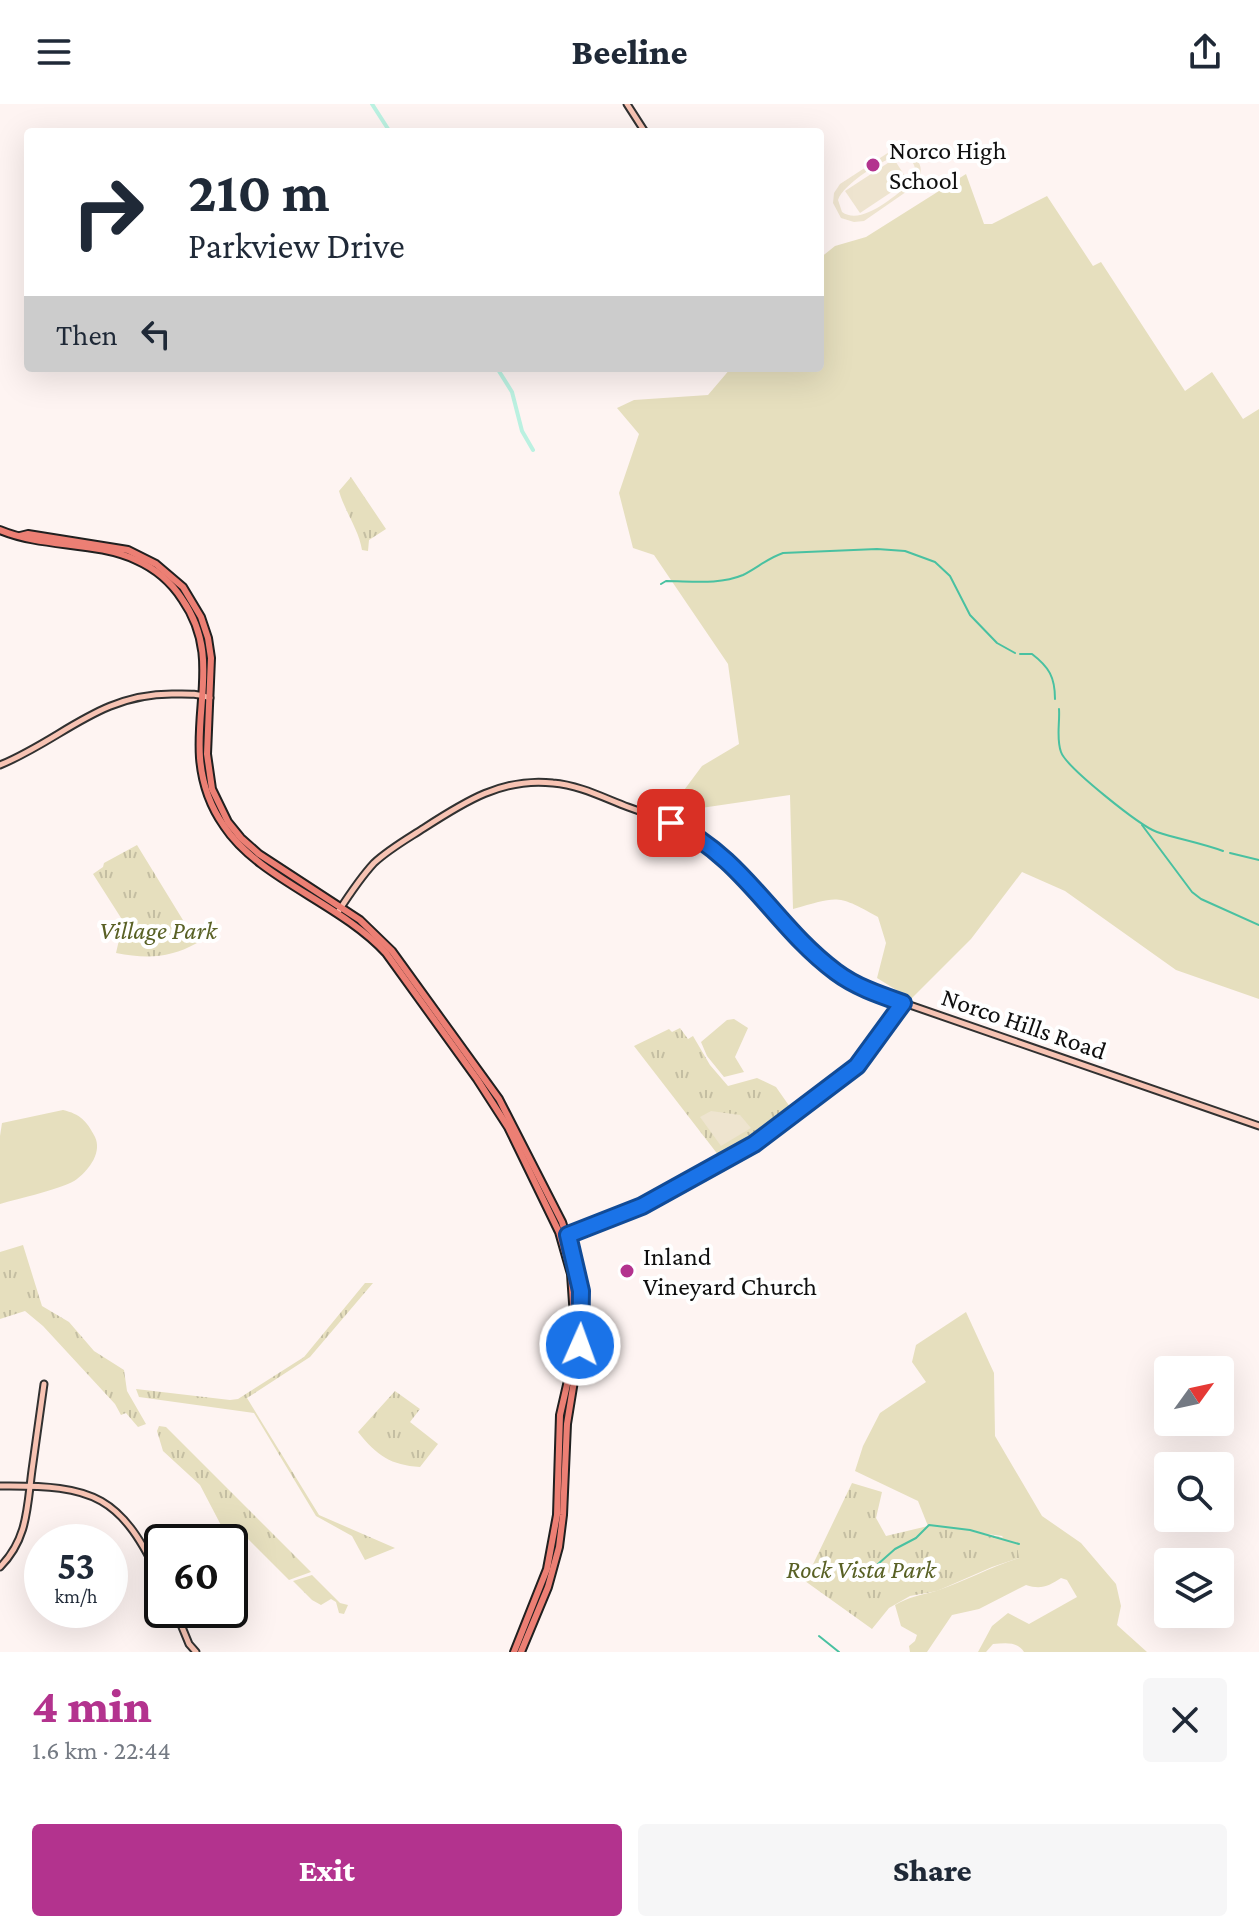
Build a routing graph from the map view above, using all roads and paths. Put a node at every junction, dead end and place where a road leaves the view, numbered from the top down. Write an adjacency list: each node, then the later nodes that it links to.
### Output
1 (627, 104): 2 (street)
2 (642, 128)
3 (0, 530): 4 (main road)
4 (208, 695): 5 (street); 6 (main road)
5 (0, 765)
6 (340, 910): 7 (street, Norco Hills Road); 8 (main road); 9 (main road)
7 (903, 1003): 10 (street, Norco Hills Road); 14 (street)
8 (477, 1079): 9 (main road); 11 (main road)
9 (499, 1099): 11 (main road); 12 (main road)
10 (1259, 1126)
11 (508, 1127): 13 (main road)
12 (527, 1150): 13 (main road); 14 (main road)
13 (529, 1166): 14 (main road)
14 (564, 1236): 22 (main road); 23 (main road)
15 (44, 1384): 17 (street)
16 (0, 1486): 17 (street)
17 (30, 1486): 18 (street); 19 (street)
18 (144, 1545)
19 (0, 1567)
20 (182, 1628): 21 (street)
21 (193, 1652)
22 (514, 1652)
23 (521, 1652)

